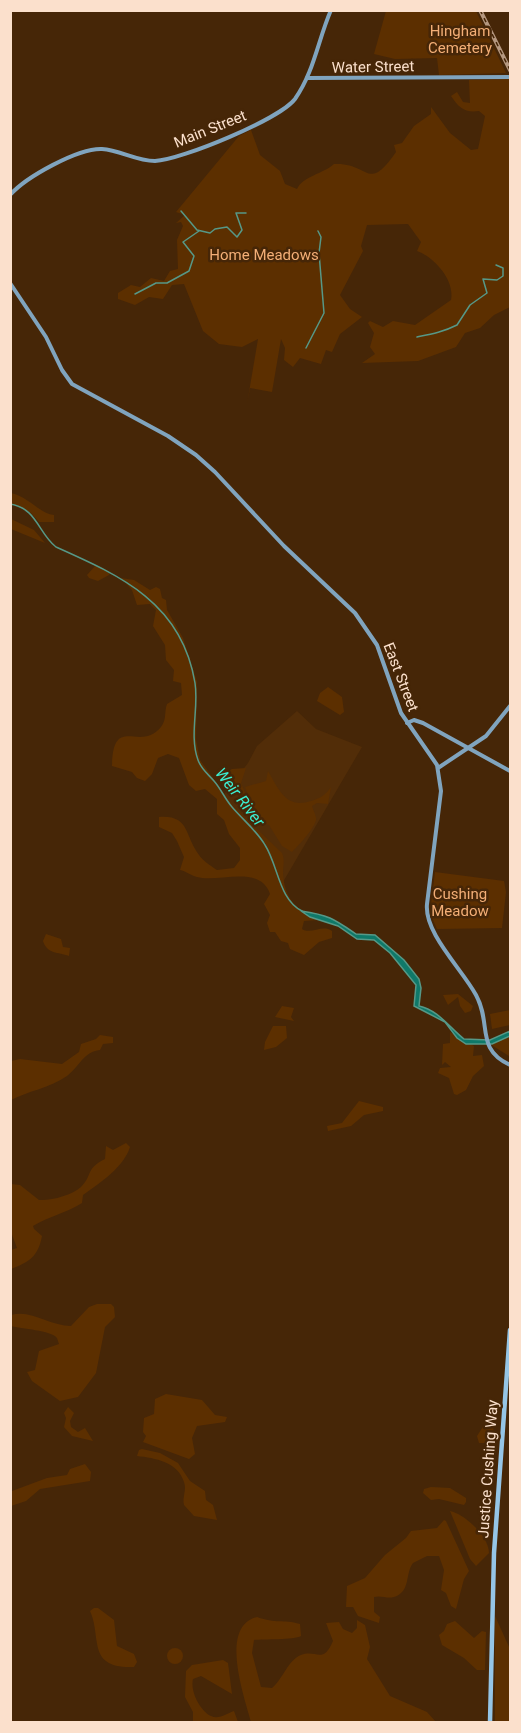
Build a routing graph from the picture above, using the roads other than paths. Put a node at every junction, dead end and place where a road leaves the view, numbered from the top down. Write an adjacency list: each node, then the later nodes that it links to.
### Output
1 (331, 10): 3 (main road, Main Street)
2 (510, 77): 3 (main road, Water Street)
3 (307, 78): 4 (main road, Main Street)
4 (10, 195)
5 (10, 283): 7 (main road, East Street)
6 (510, 706): 8 (main road)
7 (407, 723): 8 (main road); 9 (main road, East Street)
8 (468, 748): 9 (main road); 10 (main road)
9 (438, 768): 11 (main road)
10 (510, 771)
11 (510, 1065)
12 (510, 1330): 13 (main road, Justice Cushing Way)
13 (490, 1722)

